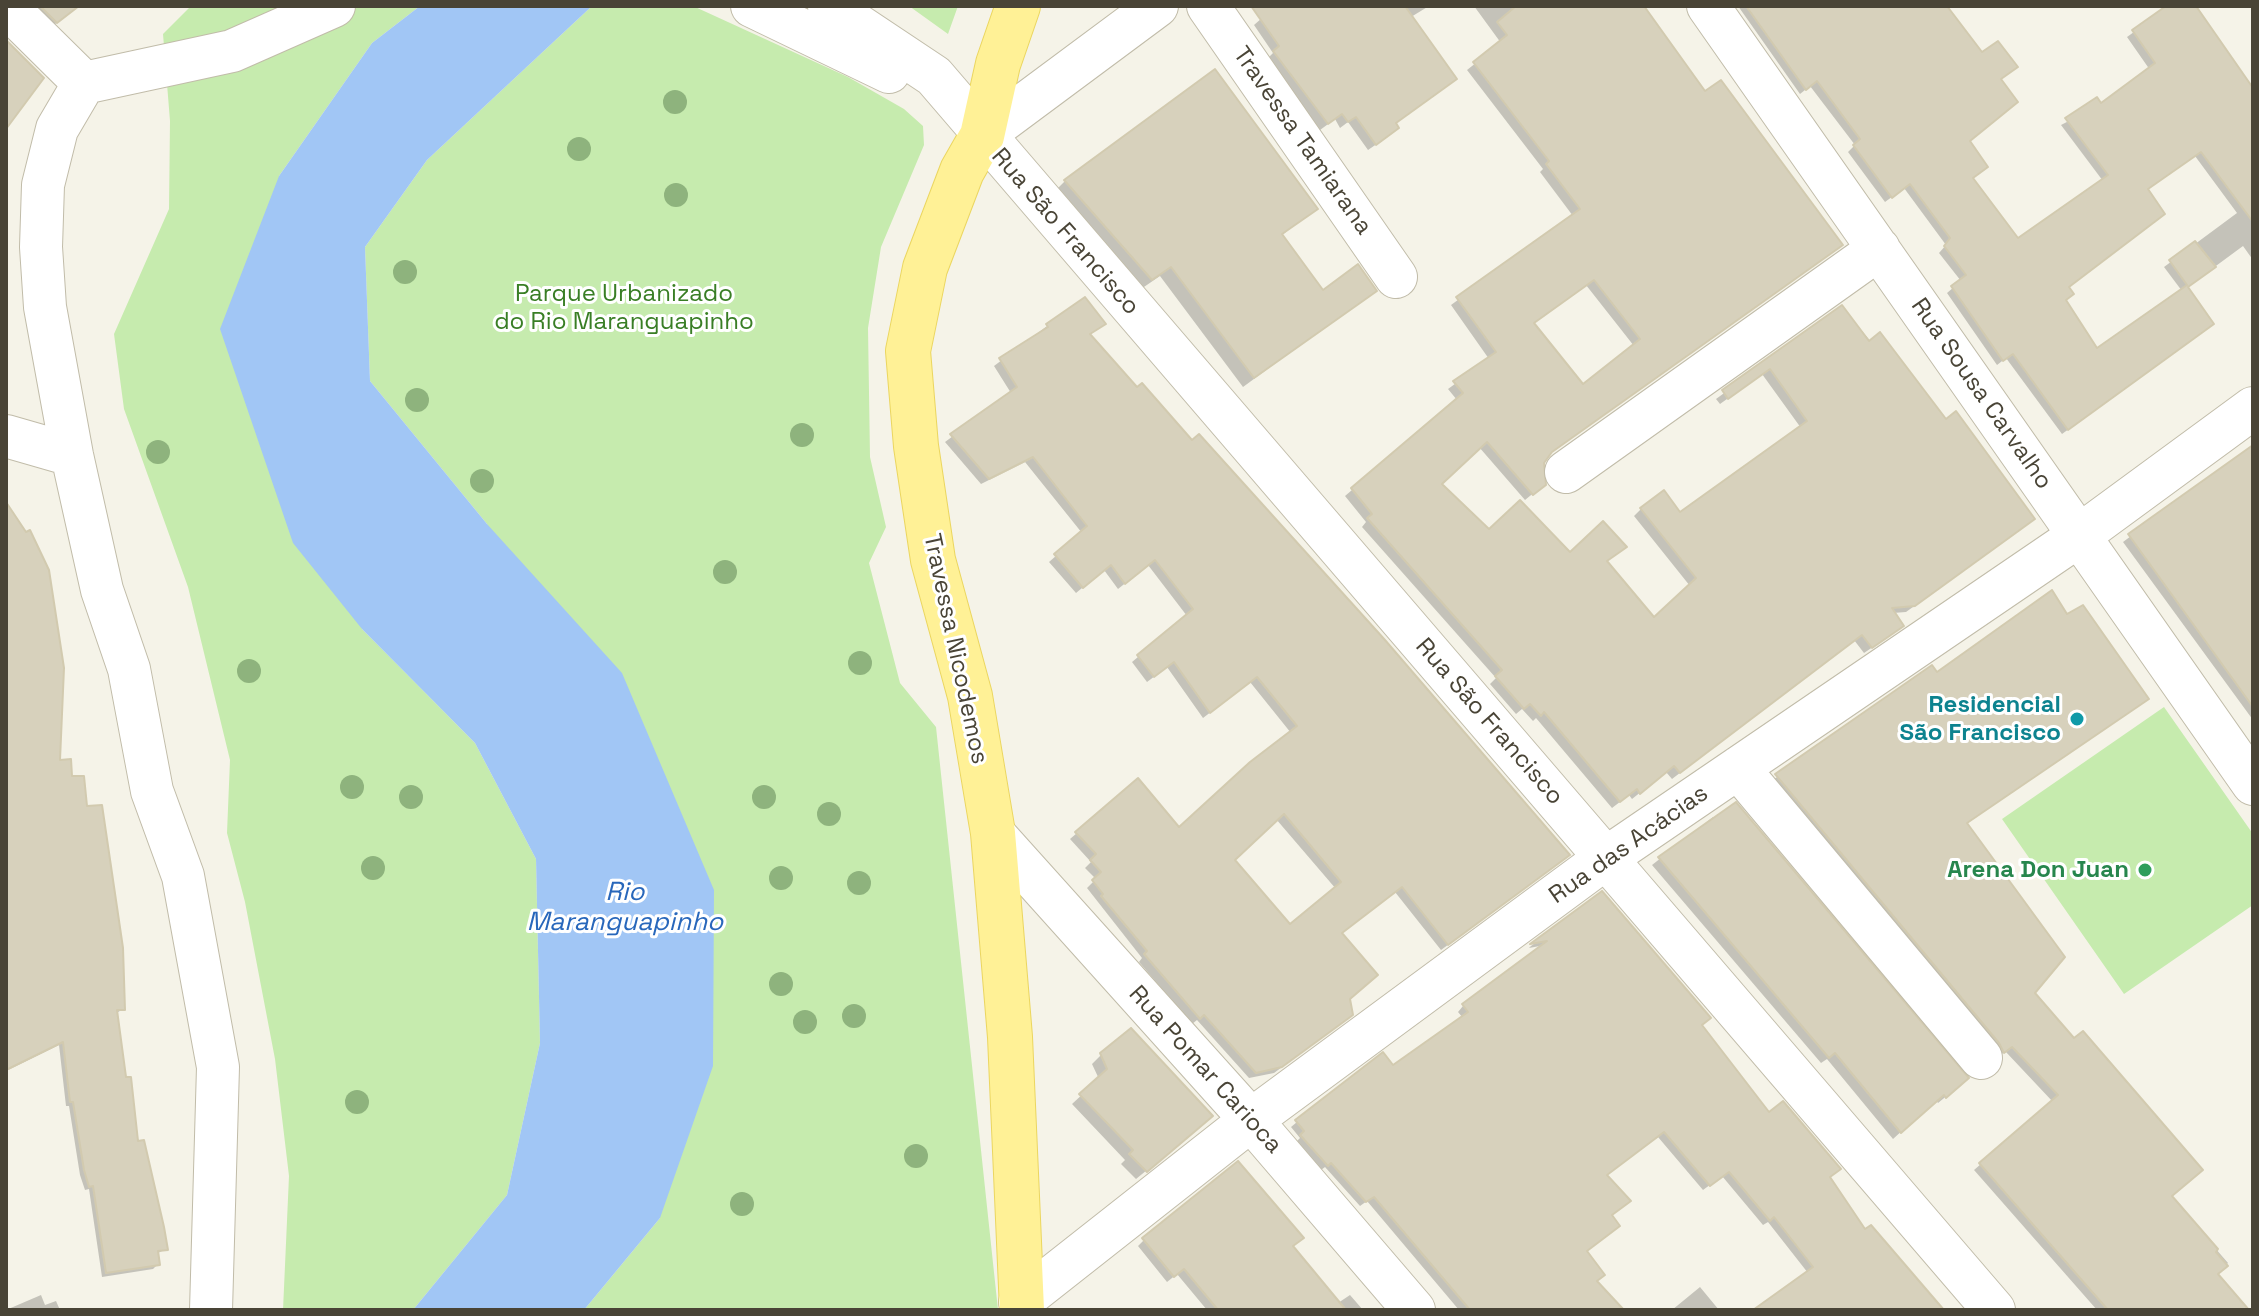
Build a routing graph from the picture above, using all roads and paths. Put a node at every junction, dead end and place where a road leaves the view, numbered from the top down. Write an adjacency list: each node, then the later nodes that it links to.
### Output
1 (6, 6): 9 (street)
2 (334, 6): 9 (street)
3 (752, 6): 10 (street)
4 (829, 6): 10 (street)
5 (1018, 6): 10 (main road, Travessa Nicodemos)
6 (1157, 6): 10 (street)
7 (1208, 6): 12 (street, Travessa Tamiarana)
8 (1708, 6): 11 (street, Rua Sousa Carvalho)
9 (84, 83): 15 (street)
10 (982, 136): 20 (main road, Travessa Nicodemos); 21 (street, Rua São Francisco)
11 (1879, 249): 16 (street); 17 (street, Rua Sousa Carvalho)
12 (1396, 277)
13 (2253, 408): 17 (street, Rua das Acácias)
14 (6, 436): 15 (street)
15 (72, 455): 25 (street)
16 (1566, 472)
17 (2080, 535): 18 (street, Rua das Acácias); 19 (street, Rua Sousa Carvalho)
18 (1738, 768): 21 (street, Rua das Acácias); 22 (street)
19 (2253, 784)
20 (993, 833): 23 (street, Rua Pomar Carioca); 24 (main road, Travessa Nicodemos)
21 (1606, 858): 23 (street, Rua das Acácias); 27 (street, Rua São Francisco)
22 (1981, 1058)
23 (1251, 1120): 24 (street, Rua das Acácias); 26 (street, Rua Pomar Carioca)
24 (1021, 1306)
25 (211, 1310)
26 (1414, 1310)
27 (1994, 1310)

